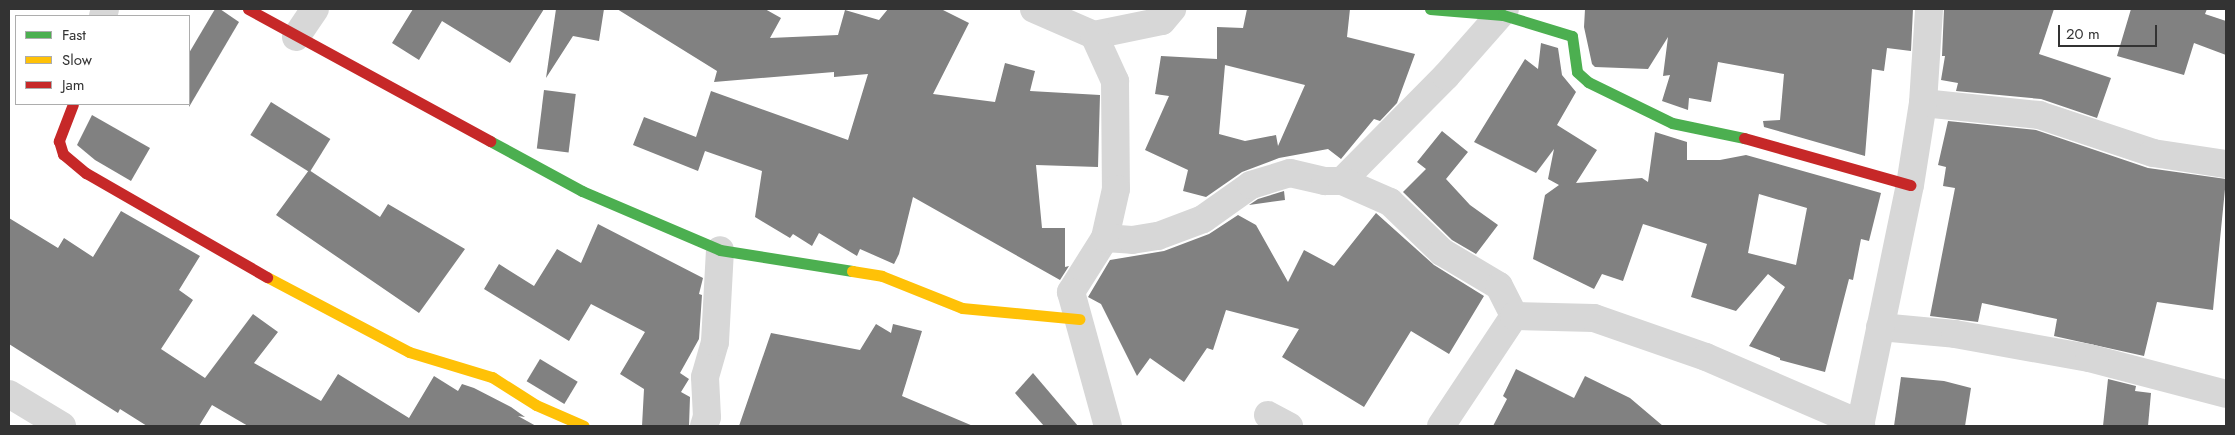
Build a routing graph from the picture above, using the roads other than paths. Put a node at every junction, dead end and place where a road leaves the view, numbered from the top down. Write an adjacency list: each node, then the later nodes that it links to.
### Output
1 (248, 9): 9 (street)
2 (315, 9): 9 (street)
3 (1034, 9): 8 (street)
4 (1172, 9): 8 (street)
5 (1430, 9): 7 (street)
6 (1929, 9): 10 (street)
7 (1504, 12): 13 (street); 14 (street)
8 (1094, 35): 15 (street)
9 (296, 38): 16 (street)
10 (1923, 103): 12 (street); 14 (street)
11 (73, 105): 24 (street)
12 (2226, 164)
13 (1342, 181): 15 (street); 17 (street)
14 (1910, 185): 19 (street)
15 (1105, 238): 18 (street)
16 (720, 250): 18 (street); 25 (street)
17 (1514, 316): 22 (street); 27 (street)
18 (1079, 319): 26 (street)
19 (1880, 327): 21 (street); 22 (street)
20 (9, 394): 23 (street)
21 (2226, 394)
22 (1860, 425)
23 (62, 426)
24 (584, 426)
25 (704, 426)
26 (1108, 426)
27 (1441, 426)

